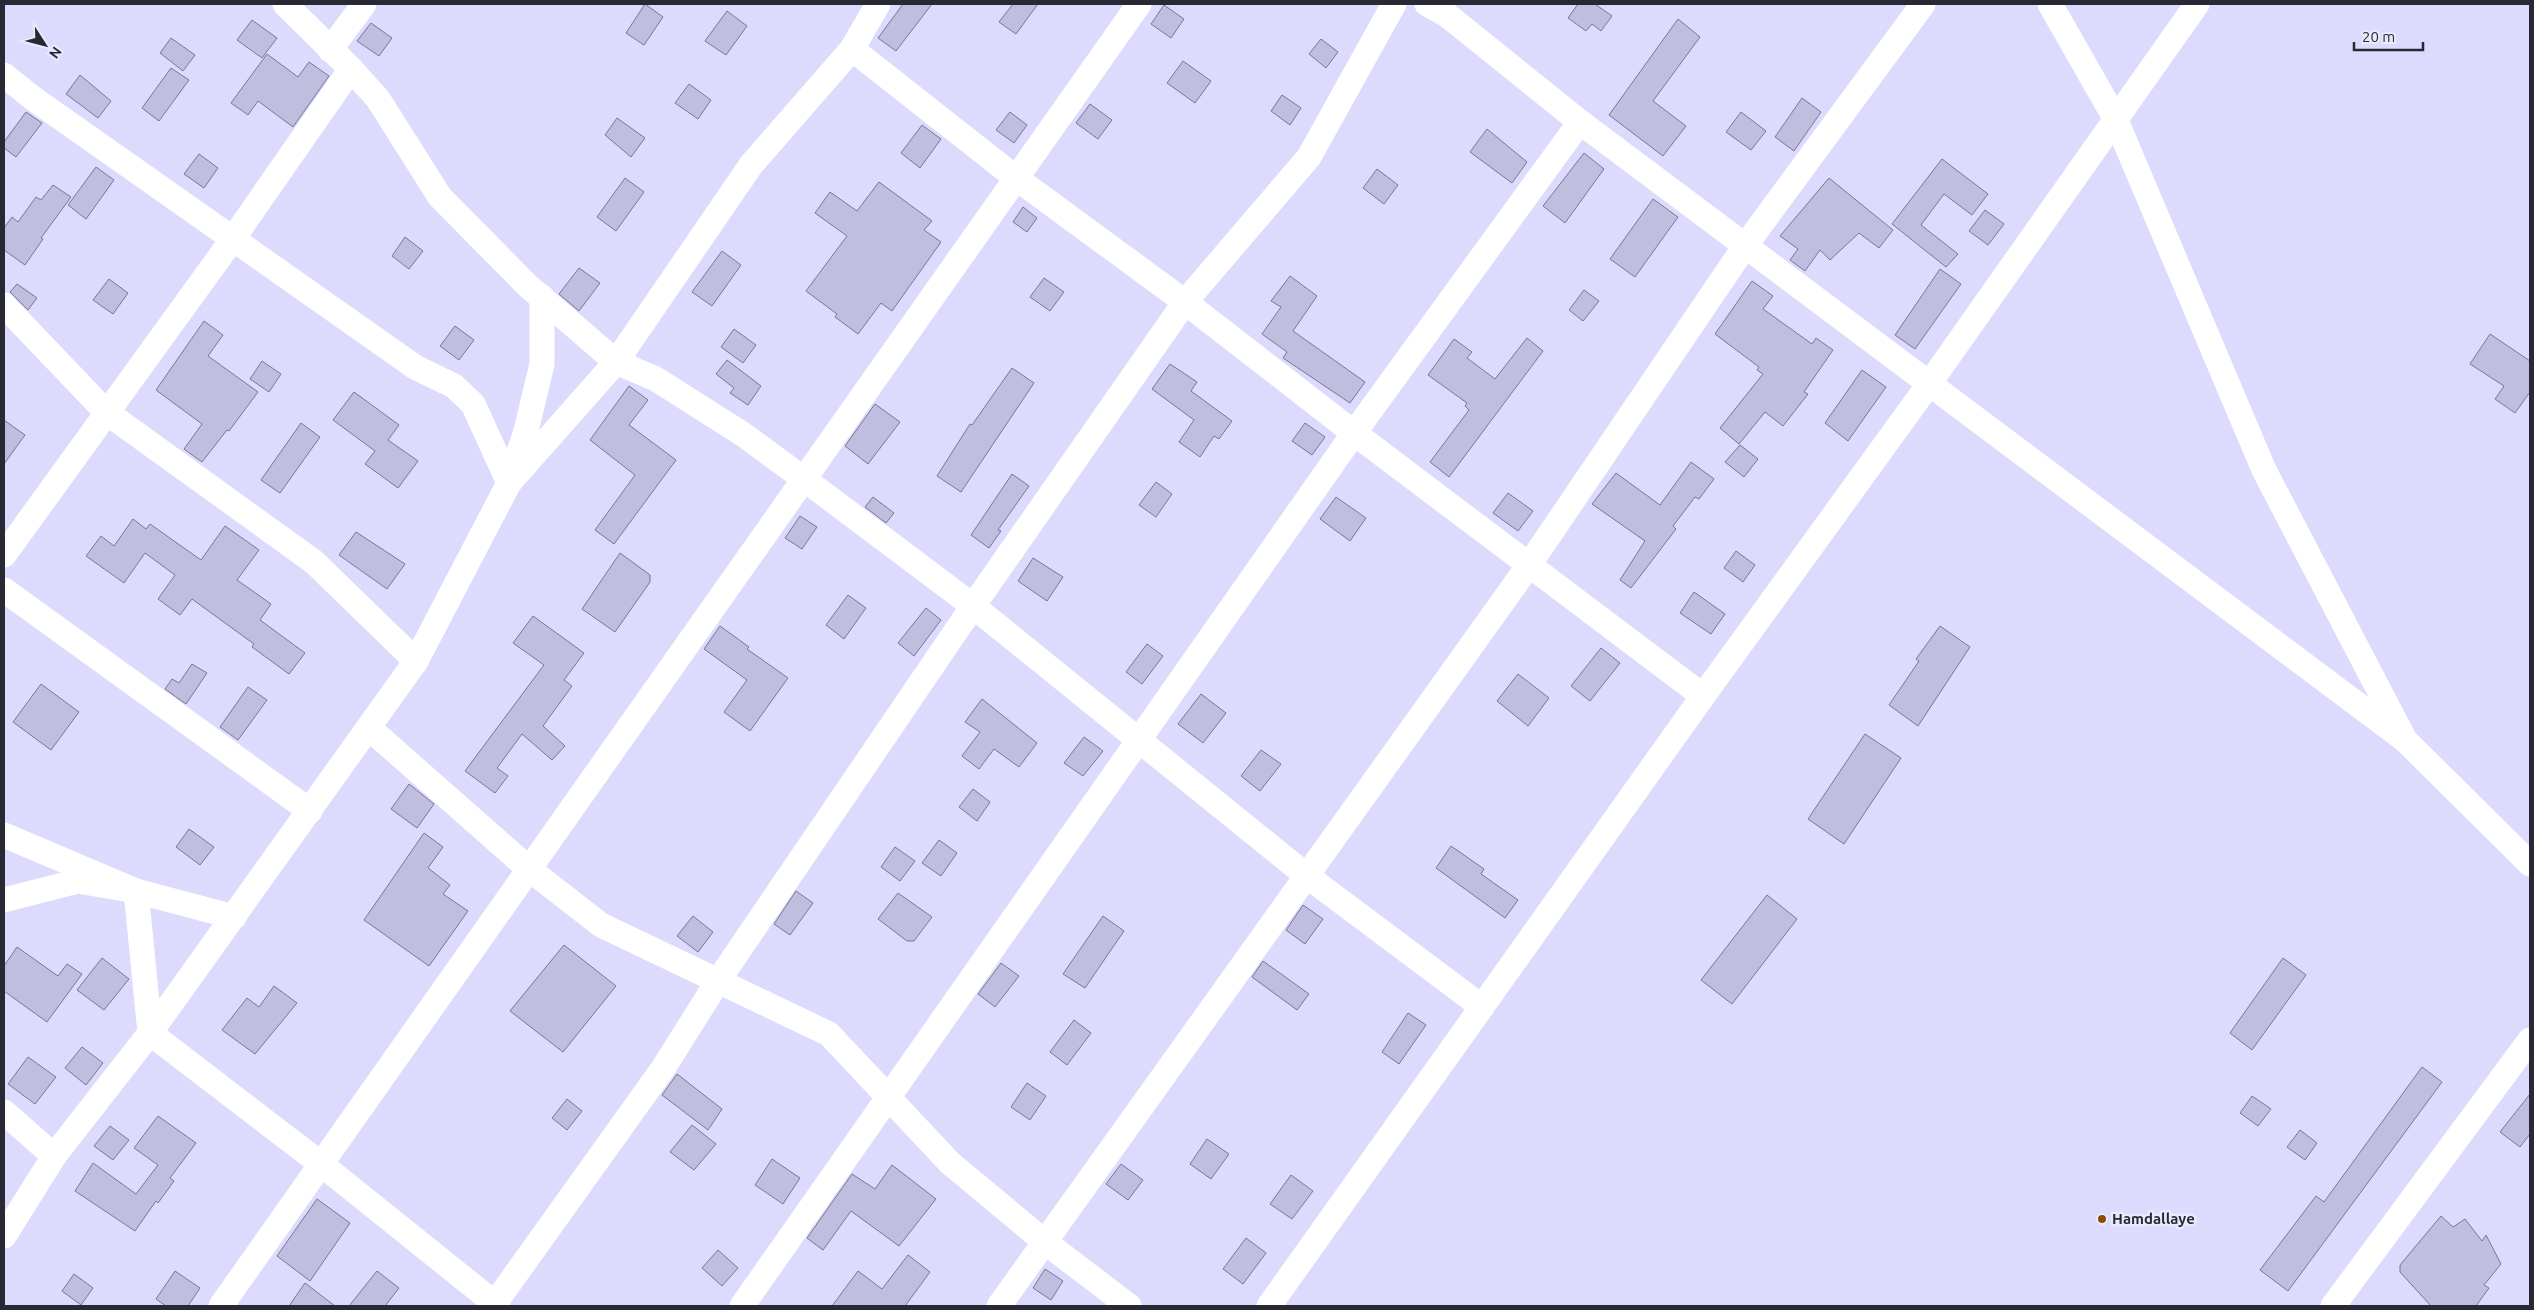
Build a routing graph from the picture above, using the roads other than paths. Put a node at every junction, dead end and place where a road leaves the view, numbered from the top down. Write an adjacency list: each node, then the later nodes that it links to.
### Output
1 (285, 4): 11 (street)
2 (364, 4): 11 (street)
3 (878, 4): 10 (street)
4 (1139, 4): 16 (street)
5 (1394, 4): 20 (street)
6 (1923, 4): 18 (street)
7 (2050, 4): 14 (street)
8 (2198, 4): 14 (street)
9 (1443, 8): 15 (street)
10 (852, 49): 16 (street); 22 (street)
11 (330, 50): 12 (street)
12 (351, 70): 17 (street); 19 (street)
13 (4, 75): 17 (street)
14 (2116, 118): 23 (street); 35 (street)
15 (1580, 122): 18 (street); 25 (street)
16 (1016, 178): 20 (street); 26 (street)
17 (232, 240): 24 (street); 27 (street)
18 (1745, 246): 23 (street); 29 (street)
19 (542, 297): 22 (street); 27 (street)
20 (1185, 302): 25 (street); 31 (street)
21 (4, 306): 24 (street)
22 (616, 362): 26 (street); 27 (street)
23 (1929, 384): 33 (street); 35 (street)
24 (106, 412): 28 (street); 32 (street)
25 (1354, 433): 29 (street); 36 (street)
26 (804, 479): 31 (street); 40 (street)
27 (509, 483): 32 (street)
28 (4, 555)
29 (1529, 565): 33 (street); 41 (street)
30 (4, 590): 37 (street)
31 (973, 606): 36 (street); 45 (street)
32 (416, 661): 34 (street)
33 (1703, 696): 46 (street)
34 (369, 728): 37 (street); 40 (street)
35 (2406, 740): 39 (street)
36 (1138, 741): 41 (street); 49 (street)
37 (310, 810): 44 (street)
38 (4, 835): 42 (street)
39 (2530, 864)
40 (529, 869): 45 (street); 52 (street)
41 (1307, 876): 46 (street); 54 (street)
42 (136, 891): 43 (street); 44 (street); 47 (street)
43 (4, 900)
44 (234, 917): 47 (street)
45 (718, 982): 49 (street); 55 (street)
46 (1482, 1007): 60 (street)
47 (150, 1033): 51 (street); 52 (street)
48 (2530, 1040): 61 (street)
49 (888, 1098): 54 (street); 57 (street)
50 (4, 1112): 51 (street)
51 (54, 1156): 53 (street)
52 (321, 1164): 55 (street); 56 (street)
53 (4, 1236)
54 (1045, 1242): 58 (street); 59 (street)
55 (495, 1305)
56 (221, 1306)
57 (742, 1306)
58 (999, 1306)
59 (1130, 1306)
60 (1268, 1306)
61 (2333, 1306)

